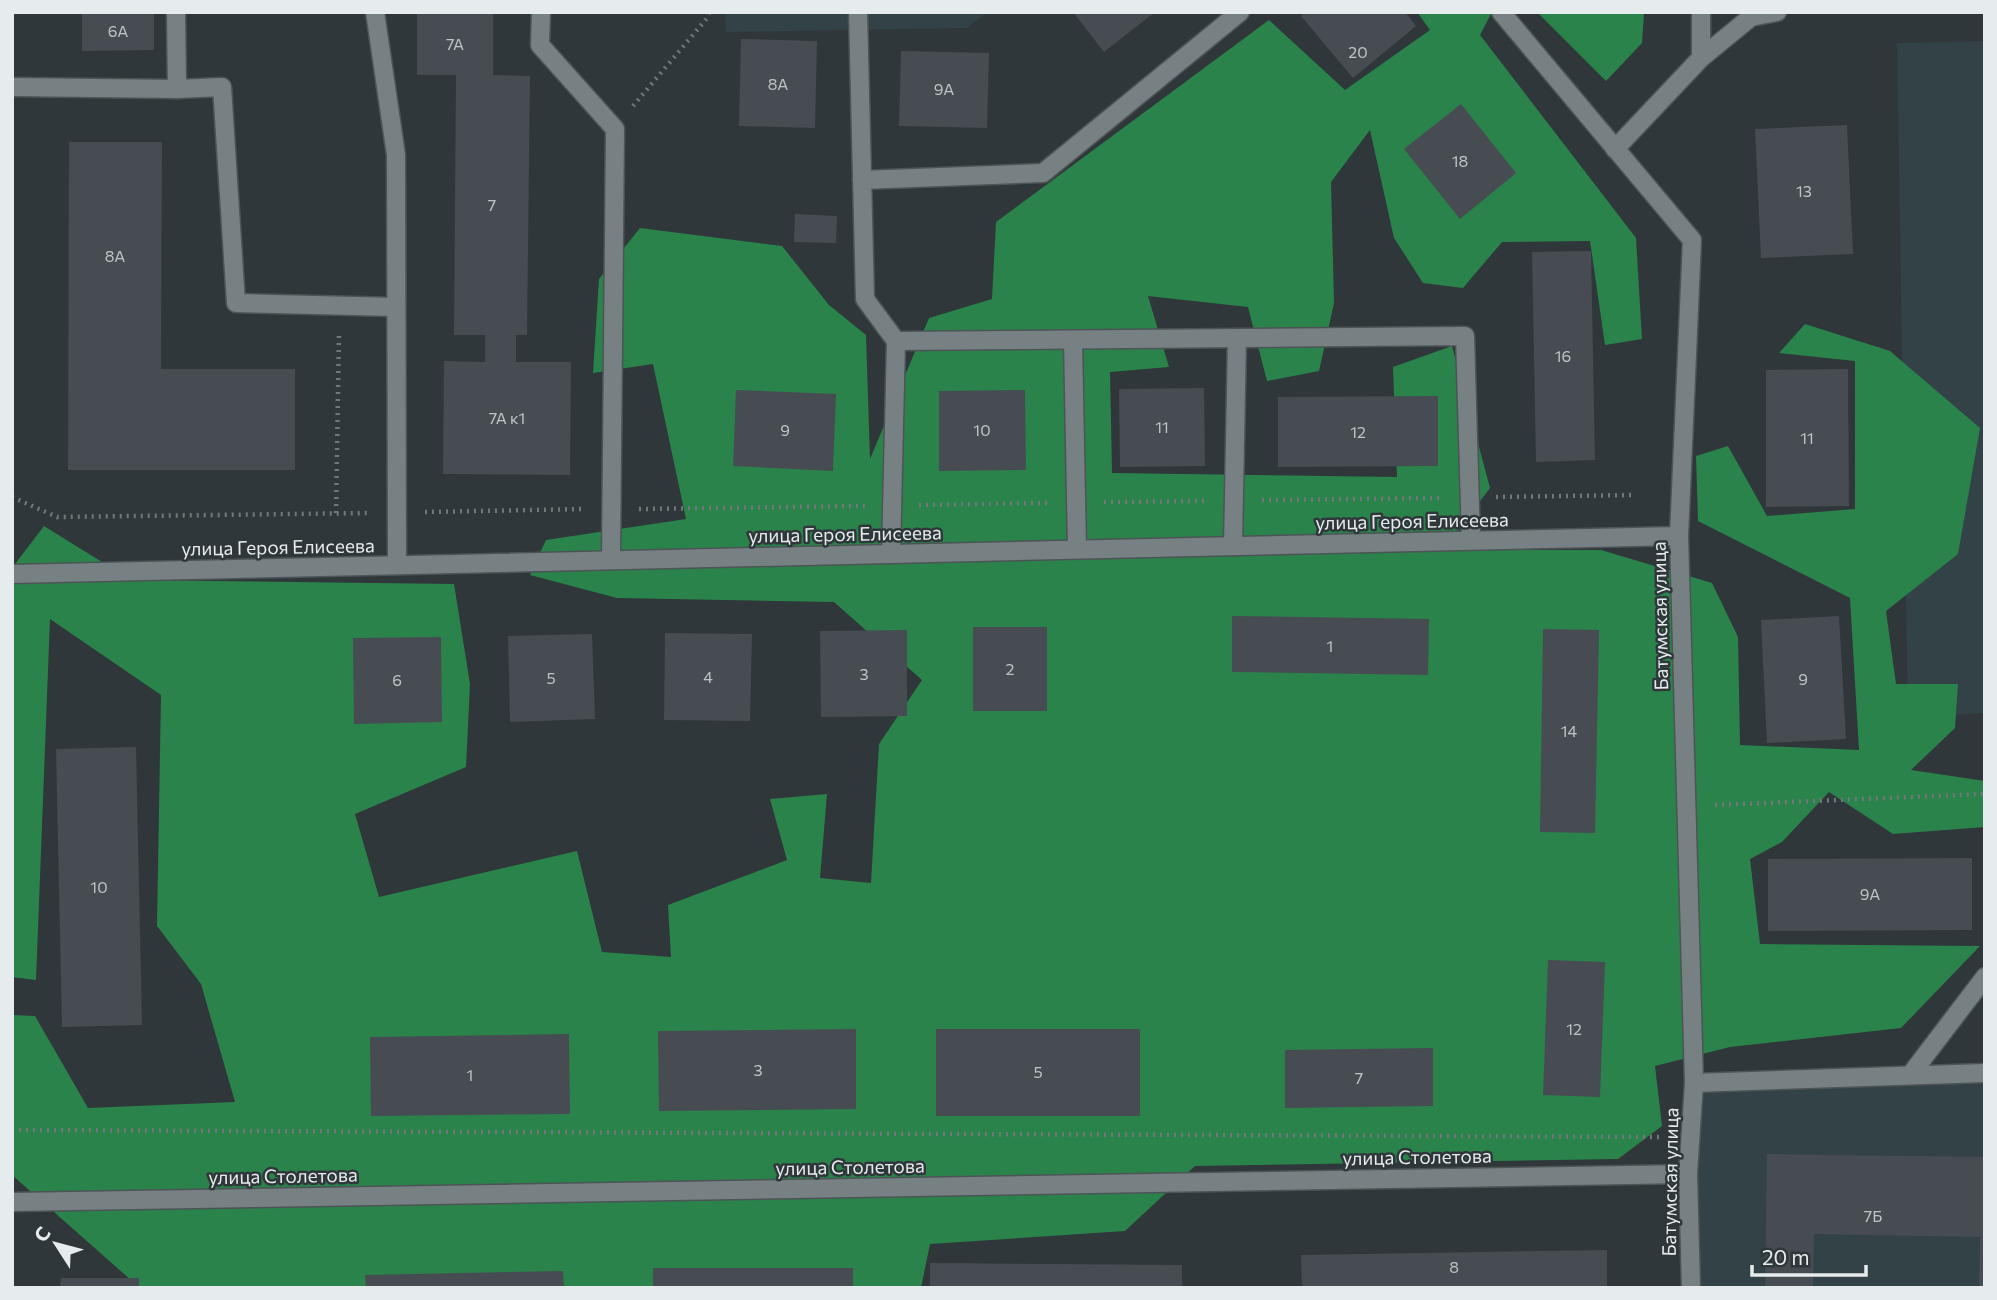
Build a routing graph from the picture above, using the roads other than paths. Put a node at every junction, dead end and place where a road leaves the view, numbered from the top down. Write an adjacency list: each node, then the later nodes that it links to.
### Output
1 (176, 12): 11 (street)
2 (375, 12): 14 (street)
3 (541, 12): 23 (street)
4 (858, 12): 13 (street)
5 (1240, 12): 13 (street)
6 (1501, 12): 12 (street, Батумская улица)
7 (1701, 12): 9 (street)
8 (1777, 12): 9 (street)
9 (1700, 58): 12 (street)
10 (12, 88): 11 (street)
11 (177, 89): 14 (street)
12 (1615, 149): 18 (street, Батумская улица)
13 (862, 180): 17 (street)
14 (395, 307): 24 (street)
15 (1237, 338): 16 (street); 19 (street); 20 (street)
16 (1073, 340): 17 (street); 21 (street)
17 (896, 341): 22 (street)
18 (1679, 536): 19 (street, улица Героя Елисеева); 29 (street, Батумская улица)
19 (1471, 540): 20 (street, улица Героя Елисеева)
20 (1233, 546): 21 (street, улица Героя Елисеева)
21 (1077, 549): 22 (street, улица Героя Елисеева)
22 (891, 554): 23 (street, улица Героя Елисеева)
23 (611, 560): 24 (street, улица Героя Елисеева)
24 (397, 565): 25 (street, улица Героя Елисеева)
25 (12, 575)
26 (1985, 977): 28 (street)
27 (1985, 1073): 28 (street)
28 (1910, 1074): 29 (street)
29 (1694, 1083): 30 (street, Батумская улица)
30 (1688, 1174): 31 (street, улица Столетова); 32 (street, Батумская улица)
31 (12, 1202)
32 (1690, 1288)

